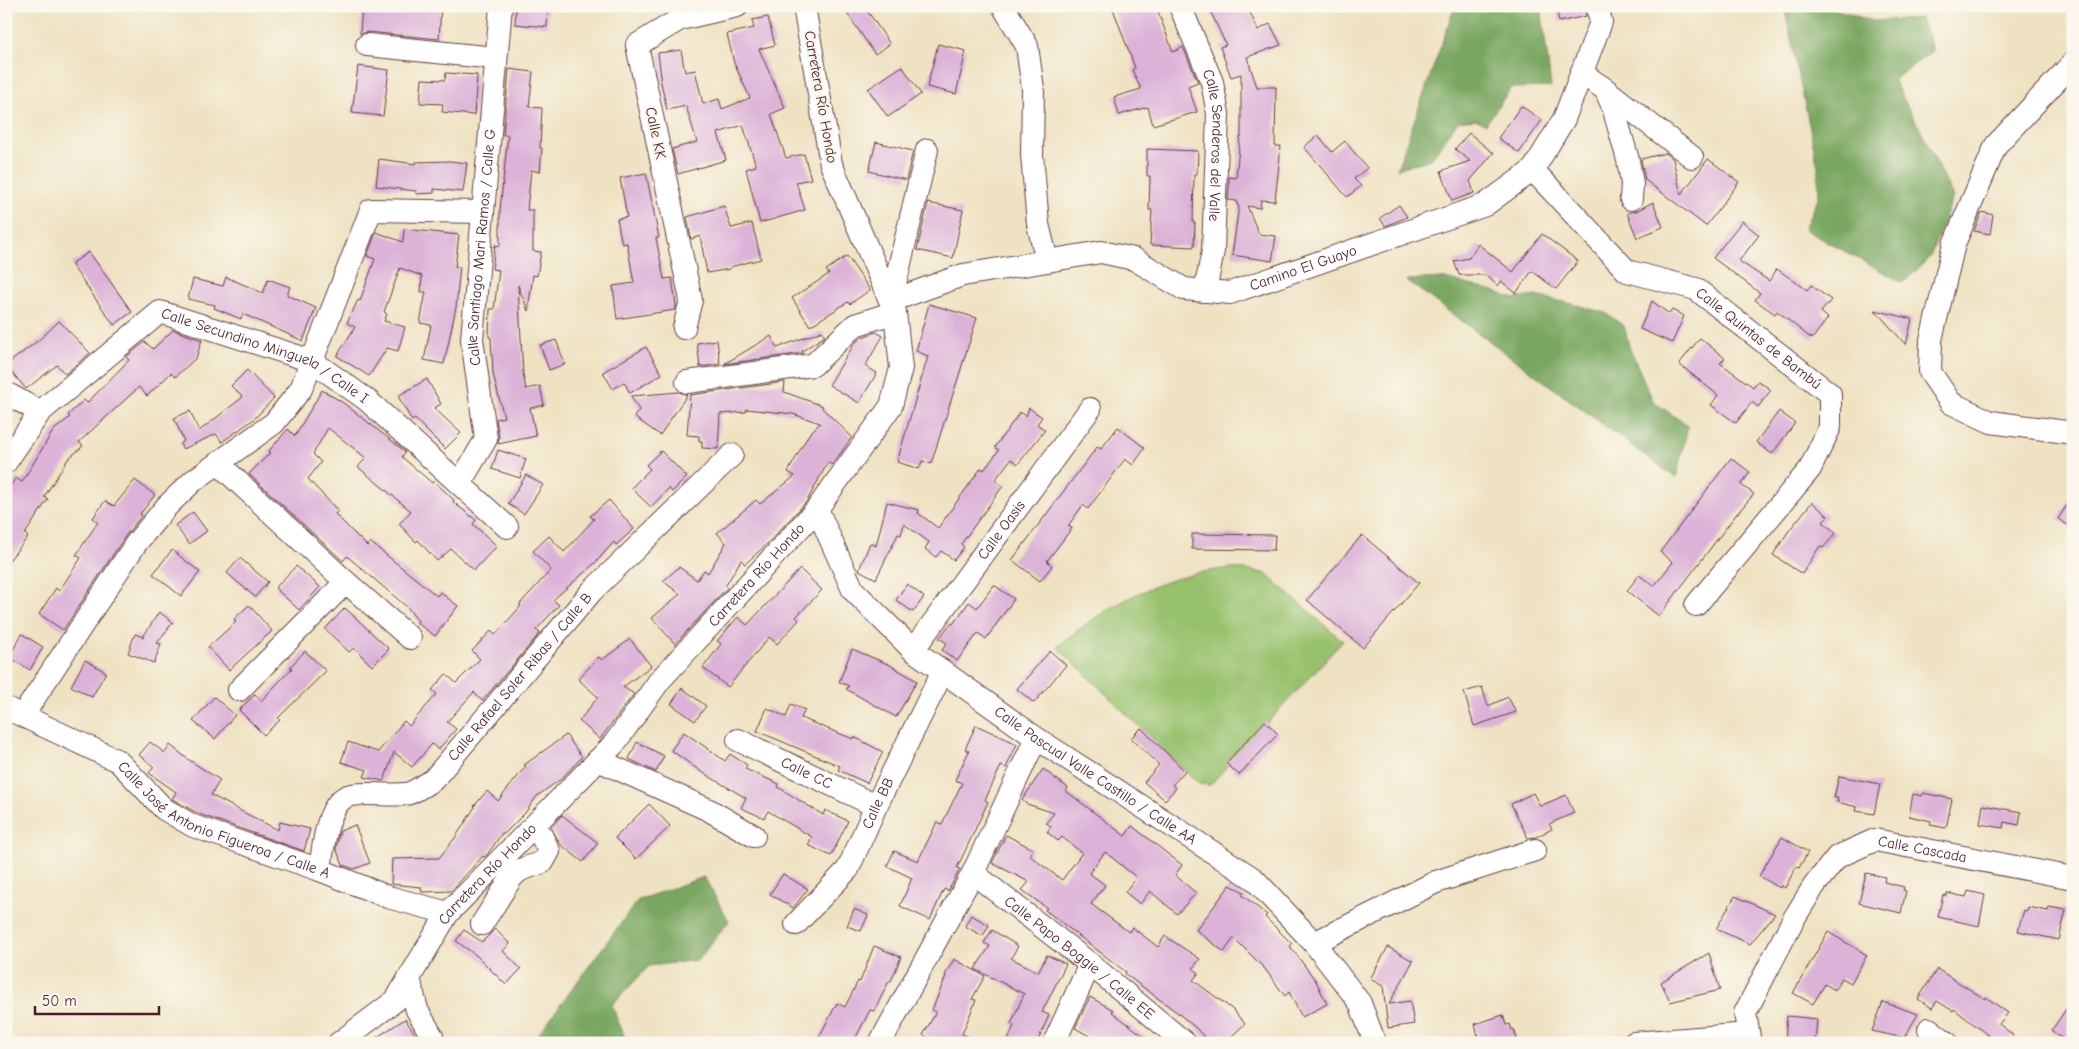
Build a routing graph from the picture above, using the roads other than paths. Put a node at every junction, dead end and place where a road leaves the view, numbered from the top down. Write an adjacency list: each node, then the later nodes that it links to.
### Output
1 (500, 6): 8 (street, Calle Santiago Mari Ramos / Calle G)
2 (737, 6): 20 (street, Calle KK)
3 (804, 6): 19 (street, Carretera Río Hondo)
4 (1003, 6): 17 (street)
5 (1180, 6): 18 (street, Calle Senderos del Valle)
6 (1598, 6): 10 (street, Camino El Guayo)
7 (366, 45): 8 (street)
8 (495, 58): 16 (street, Calle Santiago Mari Ramos / Calle G)
9 (2073, 63): 26 (street)
10 (1582, 74): 11 (street); 14 (street, Camino El Guayo)
11 (1605, 89): 13 (street); 15 (street)
12 (927, 150): 19 (street)
13 (1692, 157)
14 (1533, 170): 18 (street, Camino El Guayo); 34 (street, Calle Quintas de Bambú)
15 (1631, 199)
16 (483, 212): 21 (street); 30 (street, Calle Santiago Mari Ramos / Calle G)
17 (1047, 261): 18 (street, Camino El Guayo); 19 (street, Camino El Guayo)
18 (1205, 291)
19 (893, 306): 22 (street, Camino El Guayo); 31 (street, Carretera Río Hondo)
20 (684, 328)
21 (312, 361): 25 (street, Calle Secundino Minguela / Calle I); 29 (street); 30 (street, Calle Secundino Minguela / Calle I)
22 (687, 382)
23 (6, 393): 25 (street)
24 (1090, 409): 36 (street, Calle Oasis)
25 (40, 412): 28 (street, Calle Secundino Minguela / Calle I)
26 (2073, 433)
27 (732, 455): 47 (street, Calle Rafael Soler Ribas / Calle B)
28 (6, 462)
29 (219, 464): 33 (street); 39 (street)
30 (460, 483): 32 (street, Calle Secundino Minguela / Calle I)
31 (817, 508): 36 (street, Calle Pascual Valle Castillo / Calle AA); 42 (street, Carretera Río Hondo)
32 (507, 527)
33 (346, 582): 35 (street); 38 (street)
34 (1696, 605)
35 (410, 638)
36 (913, 650): 37 (street, Calle Pascual Valle Castillo / Calle AA)
37 (943, 671): 40 (street, Calle Pascual Valle Castillo / Calle AA); 43 (street, Calle BB)
38 (239, 690)
39 (15, 712): 47 (street, Calle José Antonio Figueroa / Calle A)
40 (1036, 738): 48 (street); 53 (street, Calle Pascual Valle Castillo / Calle AA)
41 (738, 740): 43 (street, Calle CC)
42 (598, 760): 44 (street, Carretera Río Hondo); 45 (street)
43 (876, 806): 52 (street, Calle BB)
44 (532, 828): 50 (street, Carretera Río Hondo); 51 (street)
45 (754, 836)
46 (1536, 850): 53 (street)
47 (320, 870): 50 (street, Calle José Antonio Figueroa / Calle A)
48 (973, 873): 54 (street, Calle Papo Boggie / Calle EE); 60 (street)
49 (2073, 878): 57 (street, Calle Cascada)
50 (448, 913): 55 (street, Carretera Río Hondo)
51 (482, 924)
52 (796, 924)
53 (1314, 943): 63 (street, Calle Pascual Valle Castillo / Calle AA)
54 (1090, 964): 61 (street); 62 (street, Calle Papo Boggie / Calle EE)
55 (409, 978): 58 (street, Carretera Río Hondo); 59 (street)
56 (1929, 1029): 65 (street)
57 (1749, 1038): 64 (street)
58 (339, 1043)
59 (430, 1043)
60 (880, 1043)
61 (1054, 1043)
62 (1185, 1043)
63 (1376, 1043)
64 (1634, 1043)
65 (1947, 1043)

